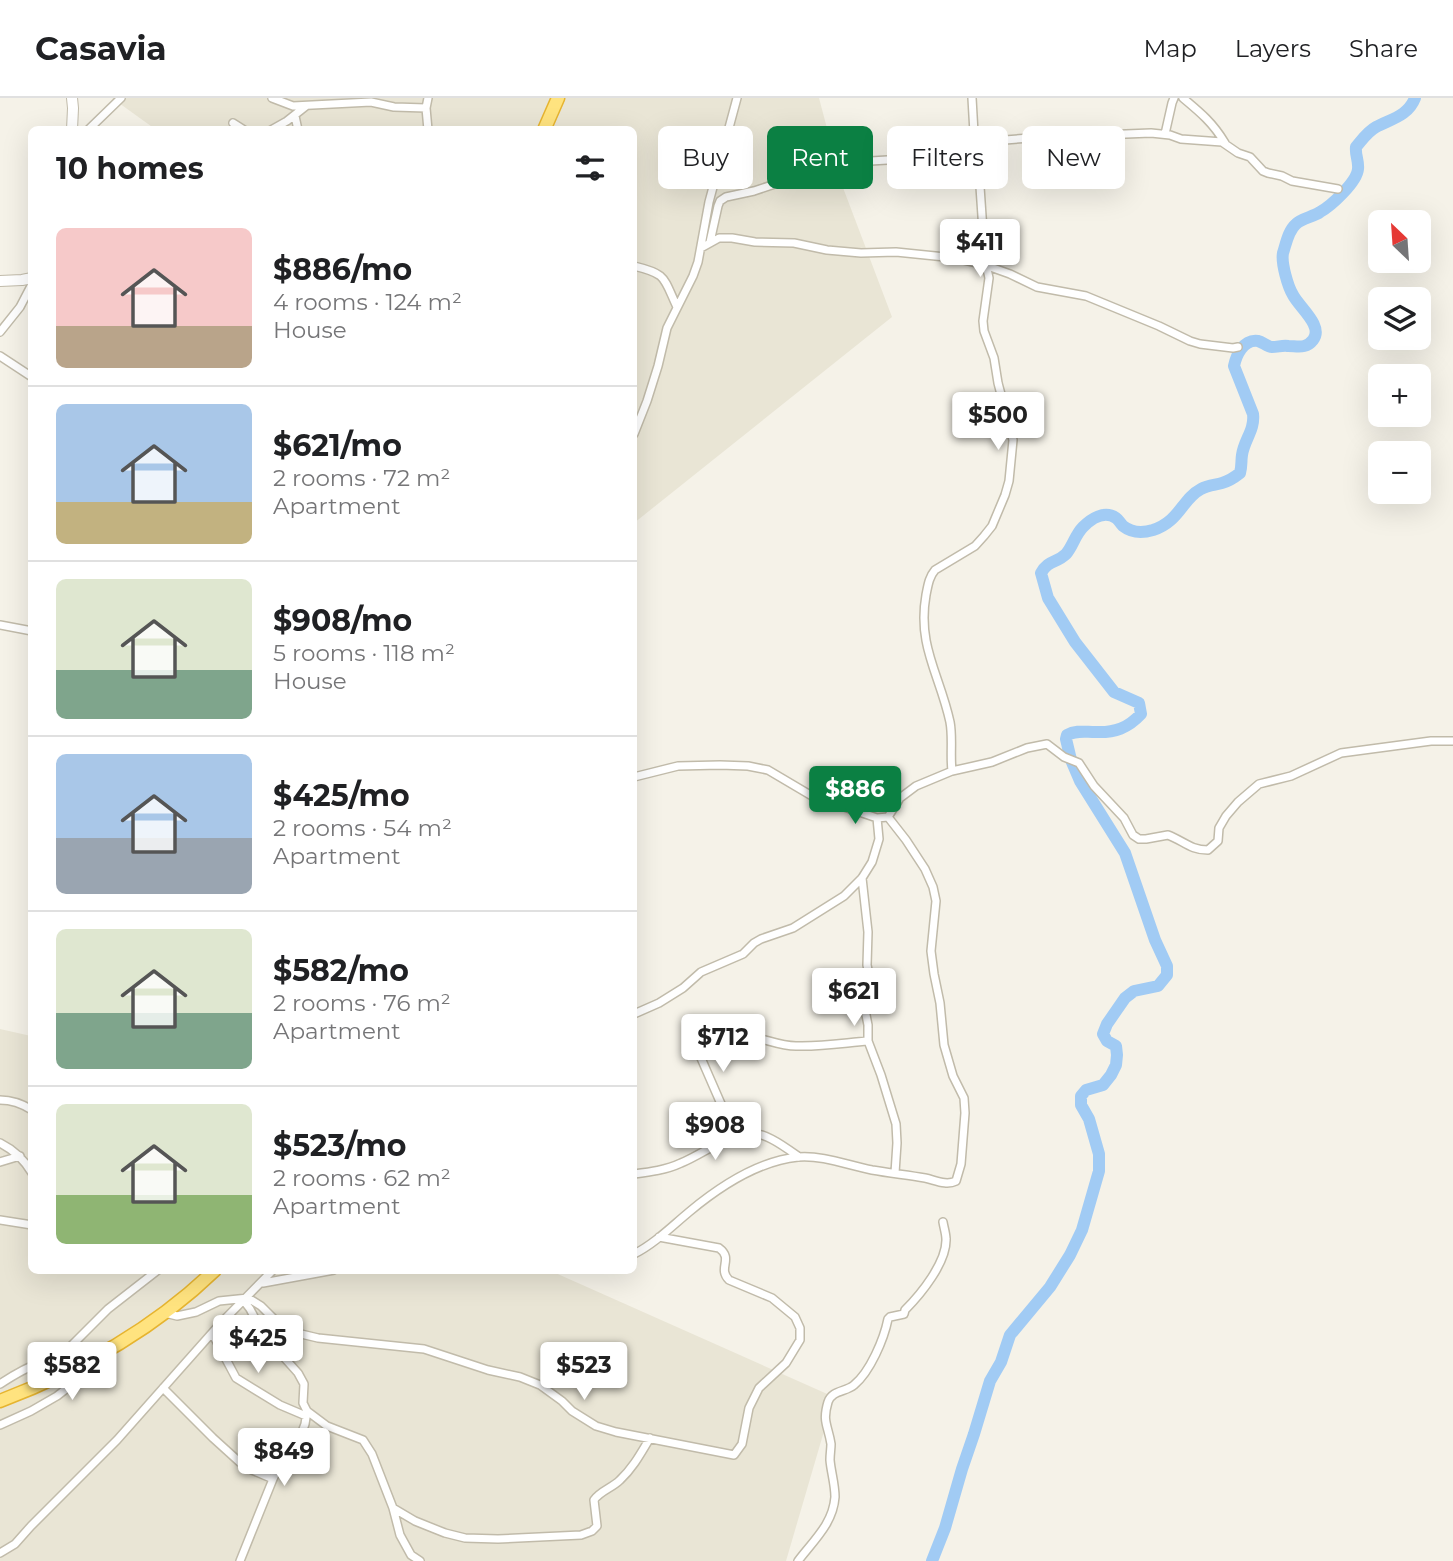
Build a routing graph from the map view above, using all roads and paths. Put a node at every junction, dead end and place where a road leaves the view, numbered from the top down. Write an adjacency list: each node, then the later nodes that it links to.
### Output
1 (72, 98): 15 (street)
2 (121, 98): 16 (street)
3 (272, 98): 10 (street)
4 (428, 98): 12 (street)
5 (558, 98): 21 (highway)
6 (737, 98): 30 (street)
7 (972, 98): 22 (street)
8 (1174, 98): 23 (street)
9 (1184, 98): 25 (street)
10 (293, 102): 11 (street)
11 (307, 106): 12 (street); 13 (street)
12 (426, 108): 20 (street)
13 (295, 116): 18 (street); 19 (street)
14 (233, 123): 17 (street)
15 (72, 126)
16 (92, 126)
17 (238, 126)
18 (278, 126)
19 (297, 126)
20 (428, 126)
21 (546, 126)
22 (974, 126)
23 (1165, 134): 24 (street); 25 (street)
24 (1008, 140)
25 (1226, 144): 28 (street)
26 (887, 160): 29 (street)
27 (980, 189): 32 (street)
28 (1338, 189)
29 (710, 242): 30 (street); 32 (street)
30 (701, 248): 36 (street)
31 (637, 267): 36 (street)
32 (986, 267): 38 (street); 45 (street)
33 (28, 279): 34 (street)
34 (0, 281)
35 (28, 292): 37 (street)
36 (677, 307): 41 (street)
37 (0, 332)
38 (1238, 347)
39 (0, 356): 40 (street)
40 (28, 374)
41 (637, 426)
42 (0, 625): 43 (street)
43 (28, 630)
44 (1453, 741): 45 (street)
45 (951, 771): 47 (street)
46 (637, 776): 48 (street)
47 (888, 817): 48 (street); 60 (street)
48 (877, 818): 49 (street)
49 (862, 878): 50 (street); 51 (street)
50 (637, 1013)
51 (868, 1041): 54 (street); 60 (street)
52 (0, 1100): 53 (street)
53 (28, 1108)
54 (735, 1136): 57 (street); 61 (street)
55 (0, 1143): 56 (street)
56 (20, 1156): 58 (street); 59 (street)
57 (799, 1157): 60 (street); 65 (street)
58 (0, 1161)
59 (28, 1166)
60 (895, 1173)
61 (637, 1174)
62 (0, 1220): 64 (street)
63 (943, 1222): 89 (street)
64 (28, 1224)
65 (659, 1237): 66 (street); 83 (street)
66 (637, 1252)
67 (153, 1274): 76 (street)
68 (210, 1274): 73 (highway)
69 (270, 1274): 71 (street)
70 (312, 1274): 71 (street)
71 (262, 1283): 72 (street)
72 (246, 1300): 73 (street); 74 (street); 81 (street); 83 (street)
73 (165, 1312): 75 (highway)
74 (212, 1333): 79 (street); 81 (street)
75 (120, 1344): 77 (highway); 82 (street)
76 (62, 1358): 77 (street); 78 (street)
77 (89, 1361): 80 (highway)
78 (0, 1384)
79 (163, 1388): 84 (street); 86 (street)
80 (0, 1401)
81 (306, 1413): 84 (street); 85 (street)
82 (0, 1425)
83 (650, 1438): 85 (street)
84 (273, 1479): 87 (street)
85 (393, 1508): 88 (street)
86 (0, 1553)
87 (240, 1561)
88 (420, 1561)
89 (798, 1561)

